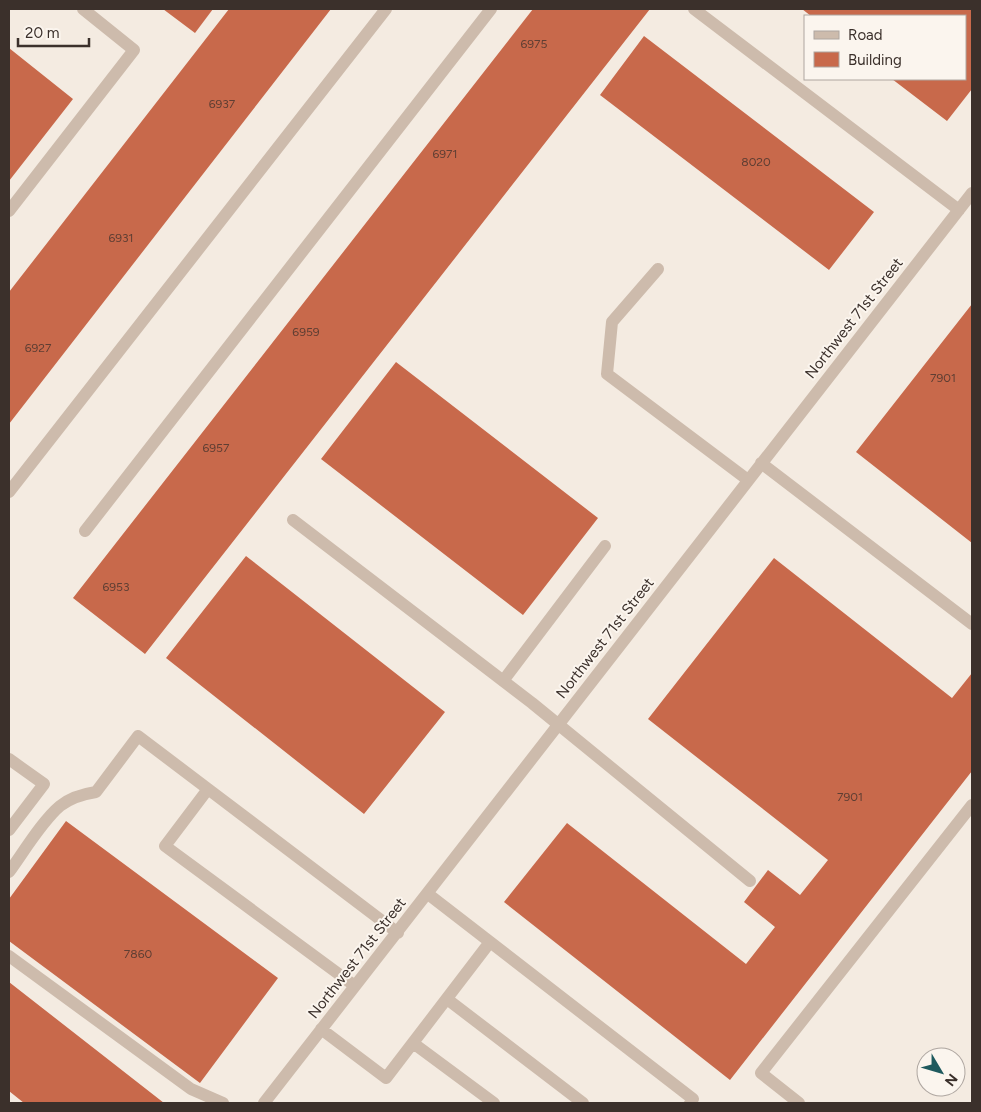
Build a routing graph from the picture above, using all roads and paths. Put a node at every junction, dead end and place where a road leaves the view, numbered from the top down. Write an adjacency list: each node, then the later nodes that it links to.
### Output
1 (82, 9): 7 (street)
2 (386, 9): 11 (street)
3 (491, 9): 13 (street)
4 (694, 9): 6 (street)
5 (971, 198): 6 (street, Northwest 71st Street)
6 (959, 210): 9 (street, Northwest 71st Street)
7 (9, 211)
8 (658, 269): 10 (street)
9 (761, 463): 10 (street, Northwest 71st Street); 15 (street)
10 (748, 480): 17 (street, Northwest 71st Street)
11 (9, 492)
12 (293, 520): 16 (street)
13 (86, 531)
14 (605, 546): 16 (street)
15 (972, 624)
16 (503, 681): 17 (street)
17 (559, 725): 23 (street); 24 (street, Northwest 71st Street)
18 (9, 759): 21 (street)
19 (208, 789): 22 (street); 25 (street); 28 (street)
20 (972, 805): 37 (street)
21 (9, 830)
22 (9, 872)
23 (750, 882)
24 (428, 894): 25 (street, Northwest 71st Street); 26 (street)
25 (398, 933): 28 (street, Northwest 71st Street)
26 (490, 942): 29 (street); 36 (street)
27 (9, 956): 32 (street)
28 (355, 986): 30 (street, Northwest 71st Street)
29 (447, 999): 31 (street); 35 (street)
30 (321, 1029): 31 (street); 33 (street, Northwest 71st Street)
31 (413, 1043): 34 (street)
32 (223, 1103)
33 (264, 1103)
34 (494, 1103)
35 (583, 1103)
36 (690, 1103)
37 (800, 1103)

